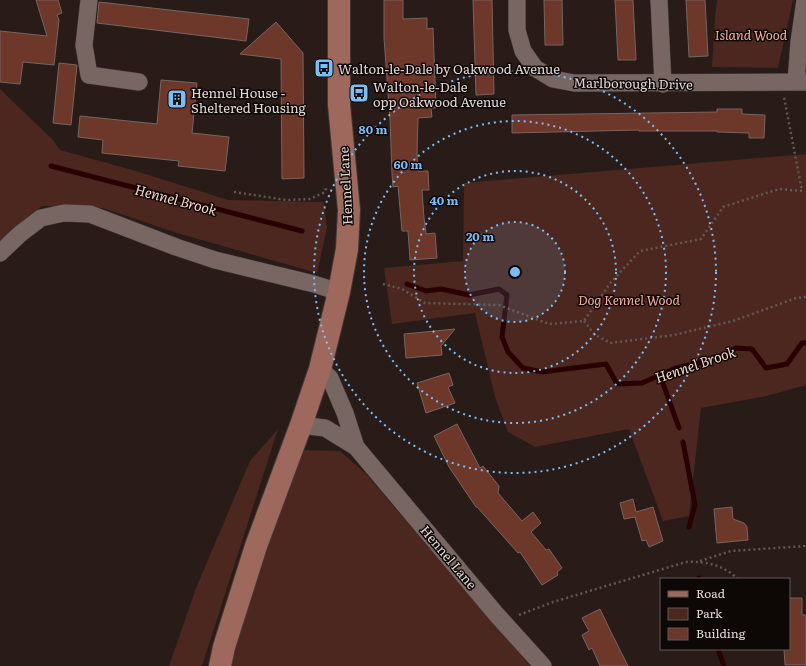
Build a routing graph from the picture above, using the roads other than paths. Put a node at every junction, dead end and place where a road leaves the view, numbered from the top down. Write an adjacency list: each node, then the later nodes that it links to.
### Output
1 (89, 0): 6 (street)
2 (337, 0): 10 (main road, Hennel Lane)
3 (517, 0): 8 (street, Marlborough Drive)
4 (659, 0): 8 (street)
5 (805, 0): 7 (street)
6 (139, 82)
7 (801, 82): 8 (street, Marlborough Drive)
8 (663, 84)
9 (0, 253): 10 (street)
10 (339, 292): 11 (main road, Hennel Lane)
11 (320, 369): 12 (main road, Hennel Lane); 13 (street, Hennel Lane)
12 (301, 425): 13 (street, Hennel Lane); 14 (main road, Hennel Lane)
13 (356, 447): 15 (street, Hennel Lane)
14 (220, 666)
15 (543, 666)

